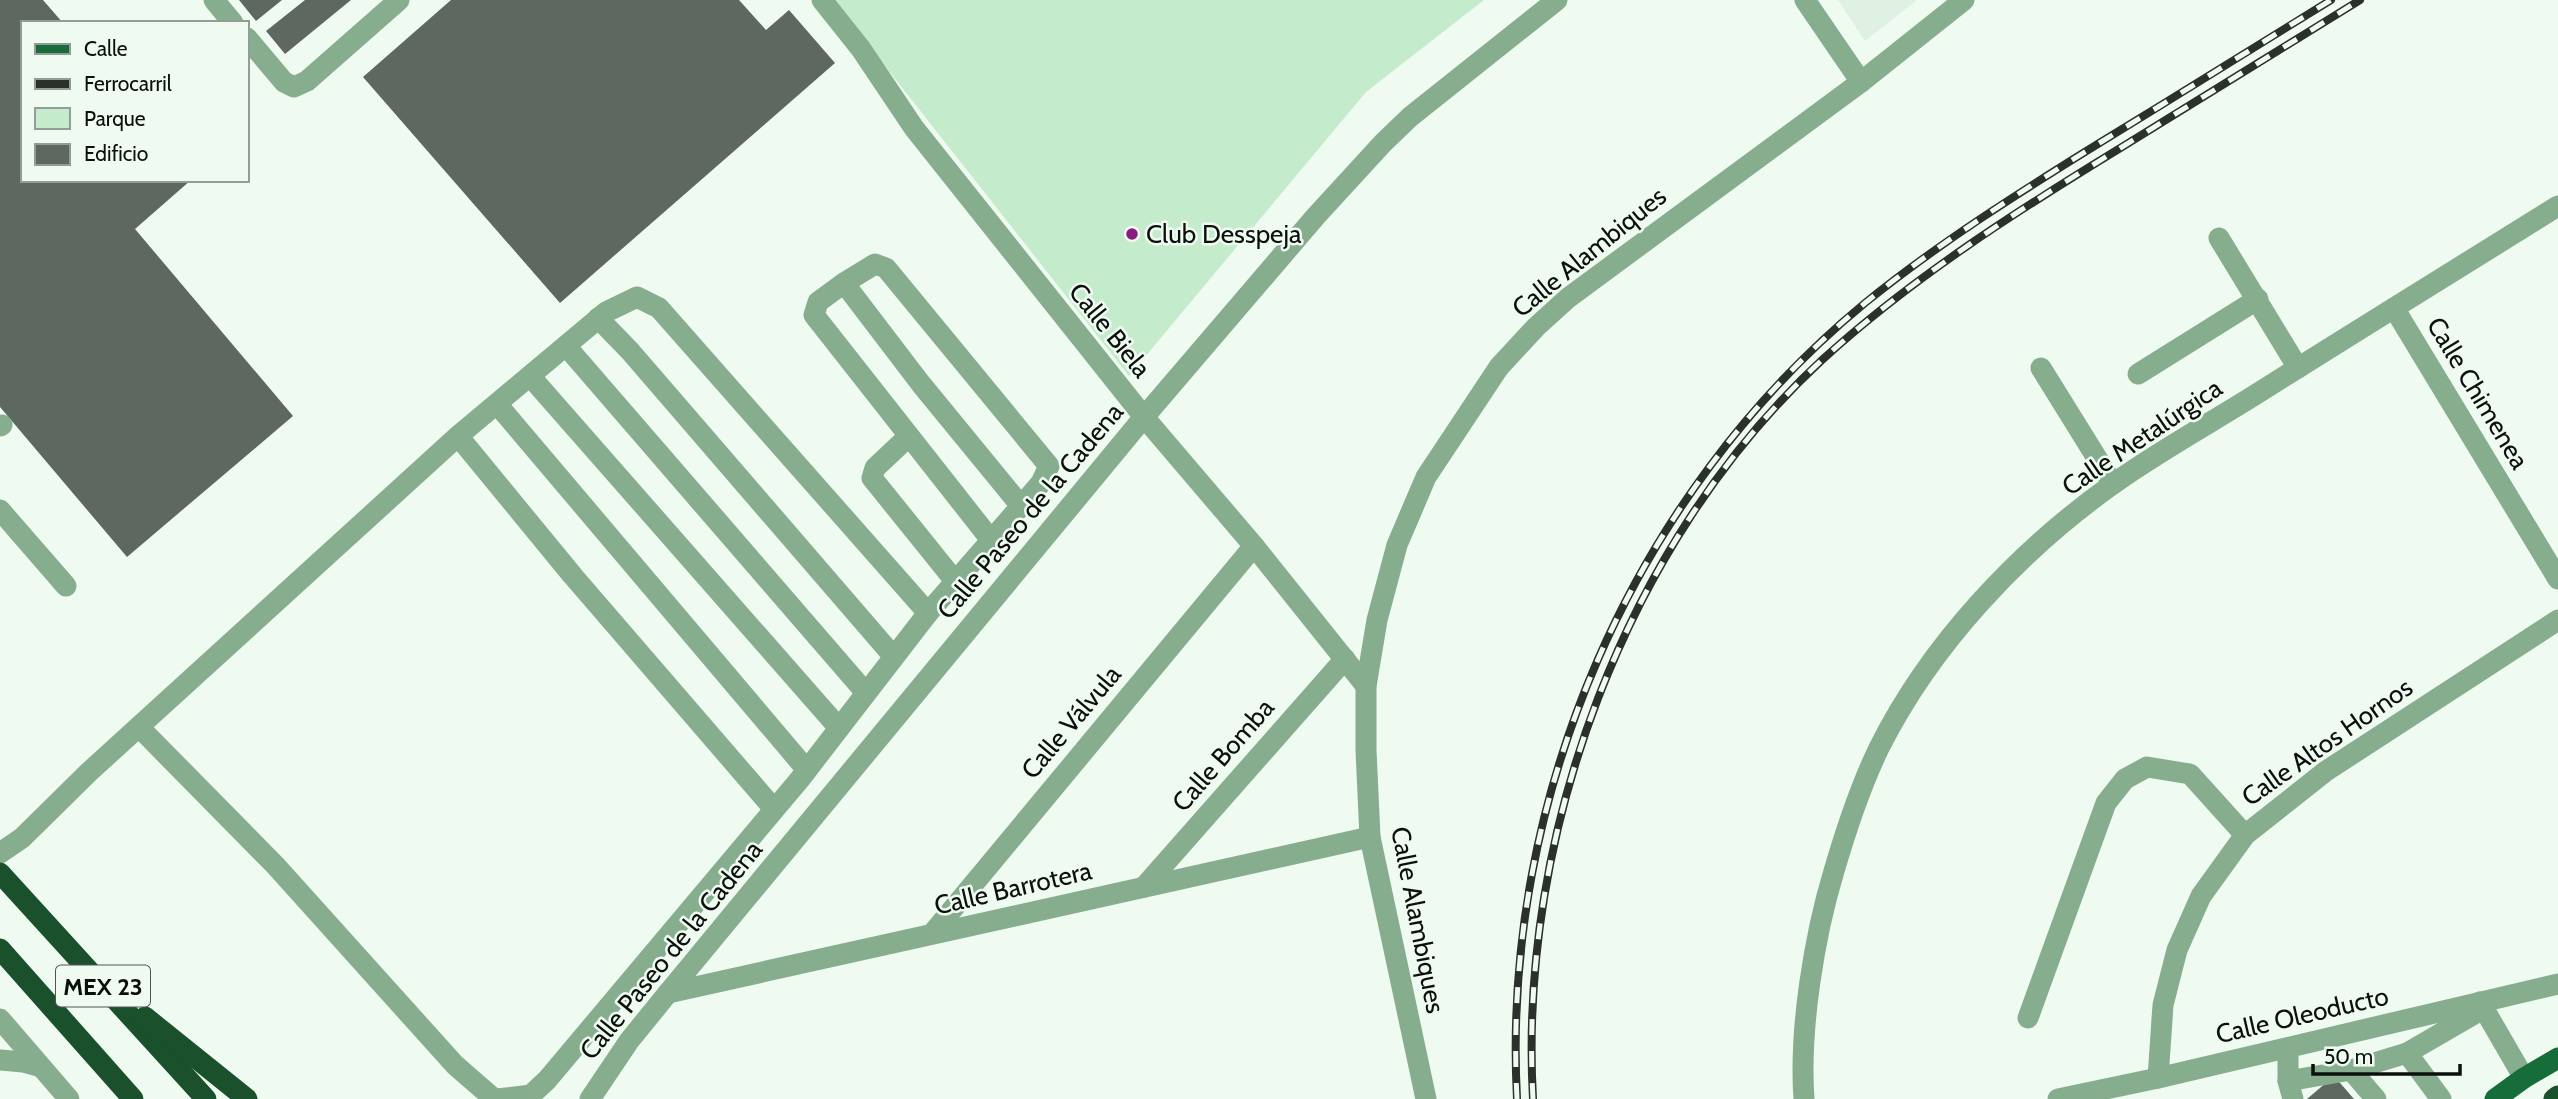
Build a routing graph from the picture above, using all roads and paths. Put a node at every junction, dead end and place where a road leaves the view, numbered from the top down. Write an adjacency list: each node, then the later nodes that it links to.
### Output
1 (214, 0): 7 (street)
2 (399, 0): 8 (street)
3 (822, 0): 22 (street, Calle Biela)
4 (1557, 0): 22 (street, Calle Paseo de la Cadena)
5 (1805, 0): 9 (street)
6 (1964, 0): 9 (street, Calle Alambiques)
7 (231, 21)
8 (248, 39)
9 (1861, 82): 37 (street, Calle Alambiques)
10 (2558, 206): 14 (street, Calle Metalúrgica)
11 (2219, 238): 13 (street)
12 (844, 283): 24 (street); 26 (street); 26 (street)
13 (2258, 299): 18 (street); 19 (street)
14 (2394, 308): 18 (street, Calle Metalúrgica); 30 (street, Calle Chimenea)
15 (598, 318): 16 (street); 33 (street); 35 (street)
16 (566, 346): 20 (street); 38 (street)
17 (2041, 368): 25 (street)
18 (2298, 368): 25 (street, Calle Metalúrgica)
19 (2138, 374)
20 (530, 376): 21 (street); 40 (street)
21 (496, 404): 23 (street); 41 (street)
22 (1144, 417): 29 (street, Calle Biela); 52 (street, Calle Paseo de la Cadena)
23 (458, 436): 39 (street); 42 (street)
24 (909, 436): 28 (street); 31 (street)
25 (2113, 484): 72 (street, Calle Metalúrgica)
26 (1021, 506): 28 (street)
27 (0, 510): 32 (street)
28 (991, 540): 31 (street)
29 (1254, 546): 36 (street, Calle Biela); 48 (street, Calle Válvula)
30 (2558, 579)
31 (955, 581): 33 (street)
32 (66, 586)
33 (928, 613): 35 (street)
34 (2558, 620): 43 (street, Calle Altos Hornos)
35 (894, 657): 38 (street)
36 (1345, 659): 37 (street, Calle Biela); 47 (street, Calle Bomba)
37 (1366, 686): 44 (street, Calle Alambiques)
38 (866, 693): 40 (street)
39 (139, 727): 45 (street); 69 (street)
40 (839, 728): 41 (street)
41 (807, 770): 42 (street)
42 (774, 809): 69 (street)
43 (2245, 835): 54 (street); 62 (street, Calle Altos Hornos)
44 (1370, 837): 47 (street, Calle Barrotera); 71 (street, Calle Alambiques)
45 (0, 853)
46 (0, 873): 50 (highway, MEX 23)
47 (1144, 887): 48 (street, Calle Barrotera)
48 (932, 934): 52 (street, Calle Barrotera)
49 (0, 949): 66 (highway, MEX 23)
50 (96, 978): 67 (highway, MEX 23); 68 (highway)
51 (2558, 984): 53 (street, Calle Oleoducto)
52 (668, 993): 70 (street, Calle Paseo de la Cadena)
53 (2482, 1006): 56 (street, Calle Oleoducto); 57 (street); 63 (street)
54 (2028, 1018)
55 (0, 1019): 60 (street)
56 (2288, 1048): 62 (street, Calle Oleoducto); 64 (street)
57 (2407, 1053): 61 (street); 75 (street)
58 (2558, 1058): 63 (main road)
59 (0, 1060): 60 (street)
60 (41, 1066): 65 (street)
61 (2351, 1070): 64 (street); 74 (street)
62 (2158, 1078): 73 (street, Calle Oleoducto)
63 (2524, 1078): 76 (main road)
64 (2290, 1090)
65 (69, 1099)
66 (133, 1099)
67 (206, 1099)
68 (247, 1099)
69 (496, 1099)
70 (590, 1099)
71 (1426, 1099)
72 (1804, 1099)
73 (2058, 1099)
74 (2376, 1099)
75 (2441, 1099)
76 (2495, 1099)

